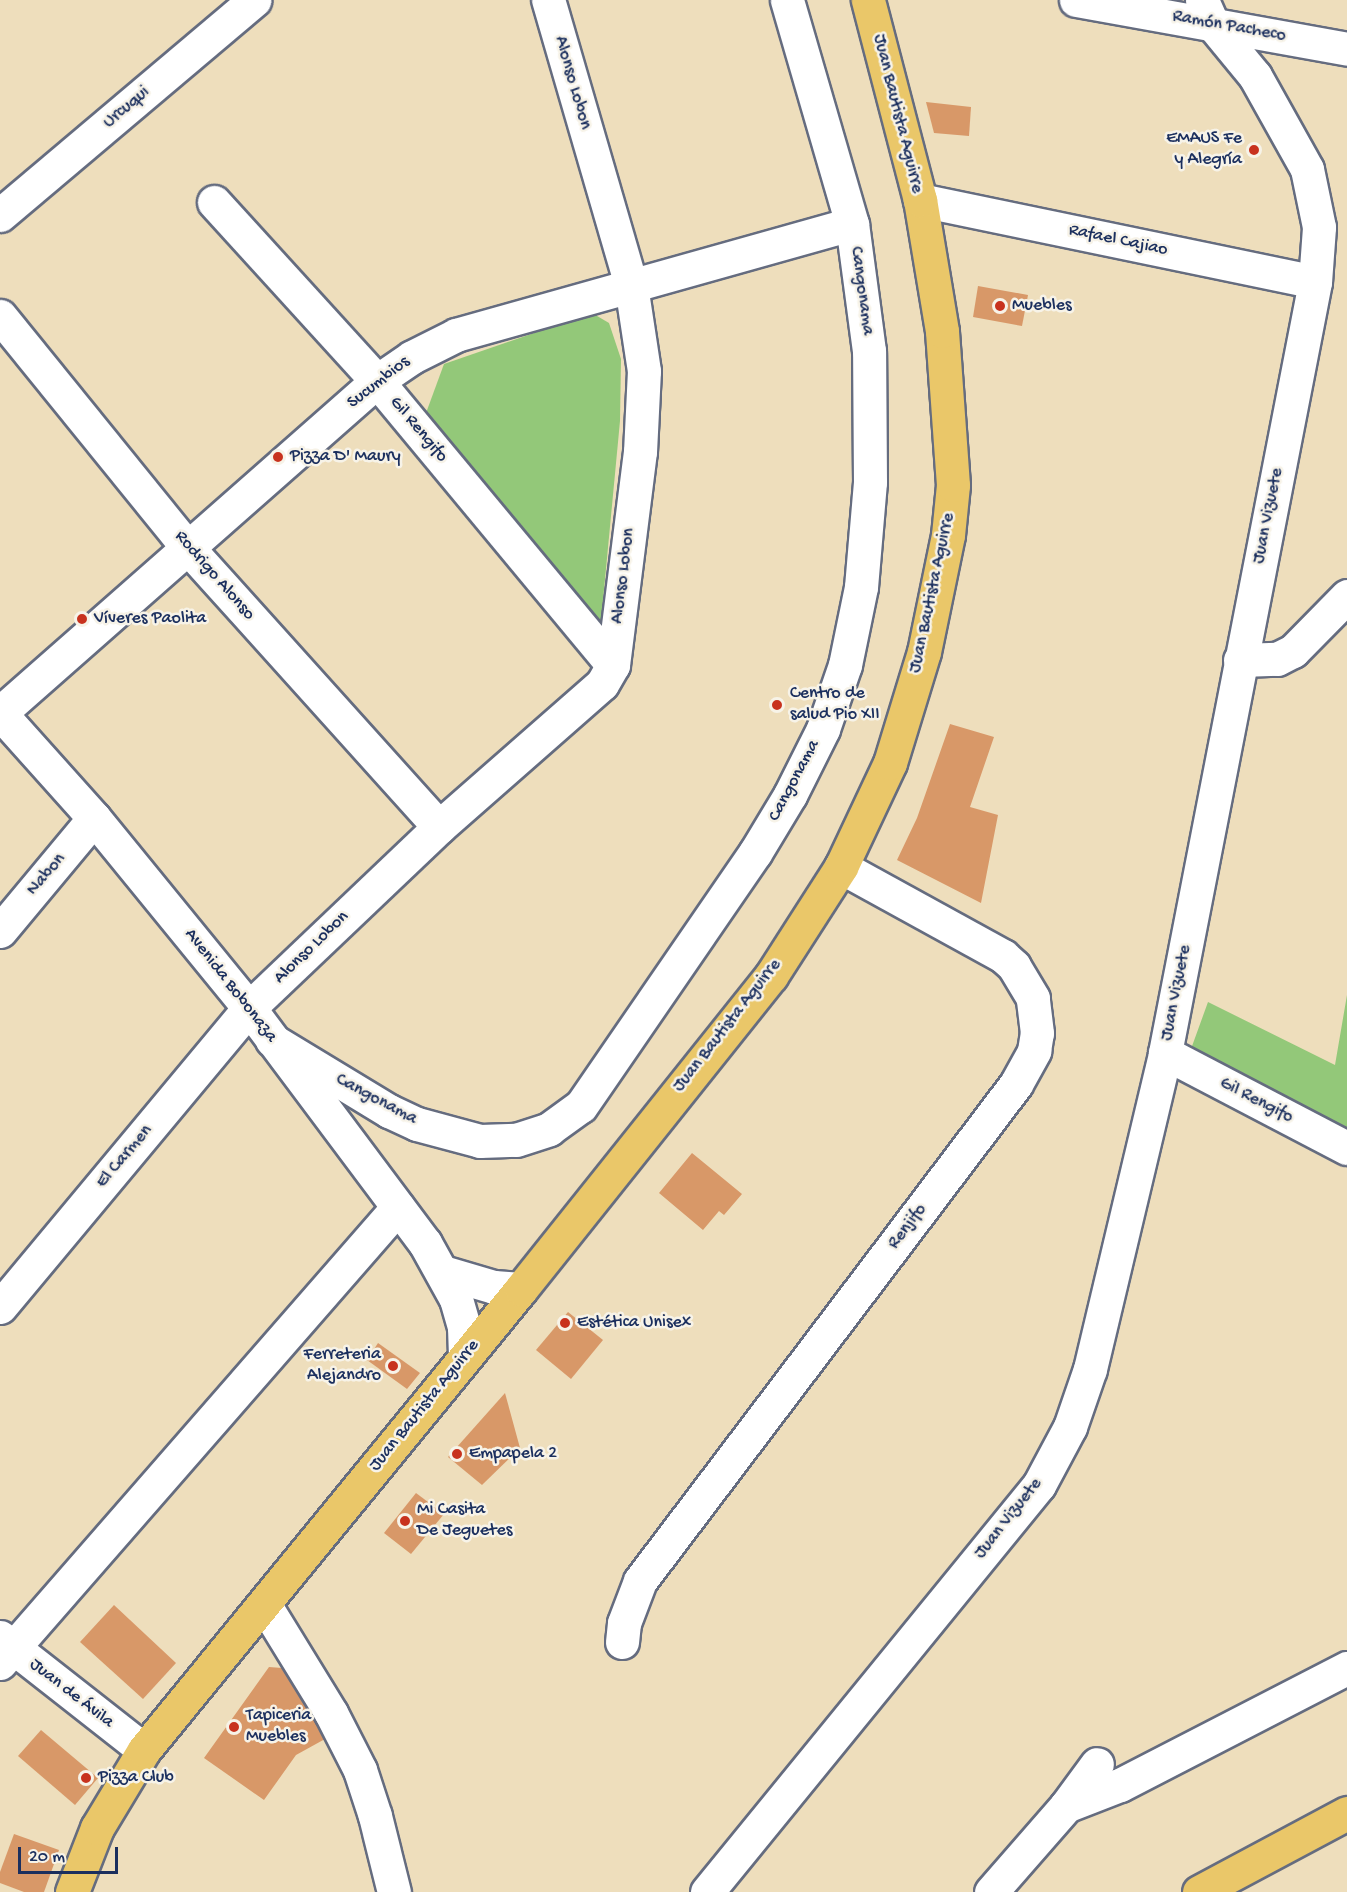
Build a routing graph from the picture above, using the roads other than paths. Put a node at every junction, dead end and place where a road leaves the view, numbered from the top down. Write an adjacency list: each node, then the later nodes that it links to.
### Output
1 (254, 0): 10 (street, Urcuqui)
2 (548, 0): 13 (street, Alonso Lobon)
3 (787, 0): 11 (street, Cangonama)
4 (868, 0): 8 (main road, Juan Bautista Aguirre)
5 (1076, 0): 6 (street, Ramón Pacheco)
6 (1207, 12): 7 (street, Ramón Pacheco); 12 (street, Juan Vizuete)
7 (1347, 49)
8 (920, 200): 12 (street, Rafael Cajiao); 23 (main road, Juan Bautista Aguirre)
9 (214, 202): 15 (street, Gil Rengifo)
10 (0, 215)
11 (852, 224): 13 (street, Sucumbios); 26 (street, Cangonama)
12 (1315, 282): 18 (street, Juan Vizuete)
13 (631, 285): 15 (street, Sucumbios); 19 (street, Alonso Lobon)
14 (0, 316): 16 (street, Rodrigo Alonso)
15 (377, 381): 16 (street, Sucumbios); 19 (street, Gil Rengifo)
16 (188, 548): 20 (street, Sucumbios); 22 (street, Rodrigo Alonso)
17 (1347, 596): 18 (street)
18 (1240, 660): 27 (street, Juan Vizuete)
19 (613, 665): 22 (street, Alonso Lobon)
20 (0, 713): 21 (street, Avenida Bobonaza)
21 (94, 818): 24 (street, Nabon); 25 (street, Avenida Bobonaza)
22 (439, 828): 25 (street, Alonso Lobon)
23 (841, 867): 31 (main road, Juan Bautista Aguirre); 35 (street, Renjifo)
24 (0, 931)
25 (249, 1008): 26 (street, Avenida Bobonaza); 32 (street, El Carmen)
26 (272, 1040): 29 (street, Avenida Bobonaza)
27 (1165, 1053): 28 (street, Gil Rengifo); 44 (street, Juan Vizuete)
28 (1347, 1148)
29 (398, 1207): 30 (street, Avenida Bobonaza); 36 (street)
30 (443, 1272): 31 (street); 33 (street, Avenida Bobonaza)
31 (521, 1289): 33 (main road, Juan Bautista Aguirre)
32 (0, 1307)
33 (465, 1356): 34 (main road, Juan Bautista Aguirre)
34 (264, 1604): 38 (main road, Juan Bautista Aguirre); 43 (street)
35 (622, 1642)
36 (4, 1649): 38 (street, Juan de Ávila)
37 (1347, 1668): 40 (street)
38 (144, 1750): 42 (main road, Juan Bautista Aguirre)
39 (1097, 1764): 40 (street)
40 (1066, 1806): 45 (street)
41 (1347, 1813): 46 (main road)
42 (72, 1892)
43 (394, 1892)
44 (707, 1892)
45 (991, 1892)
46 (1199, 1892)

